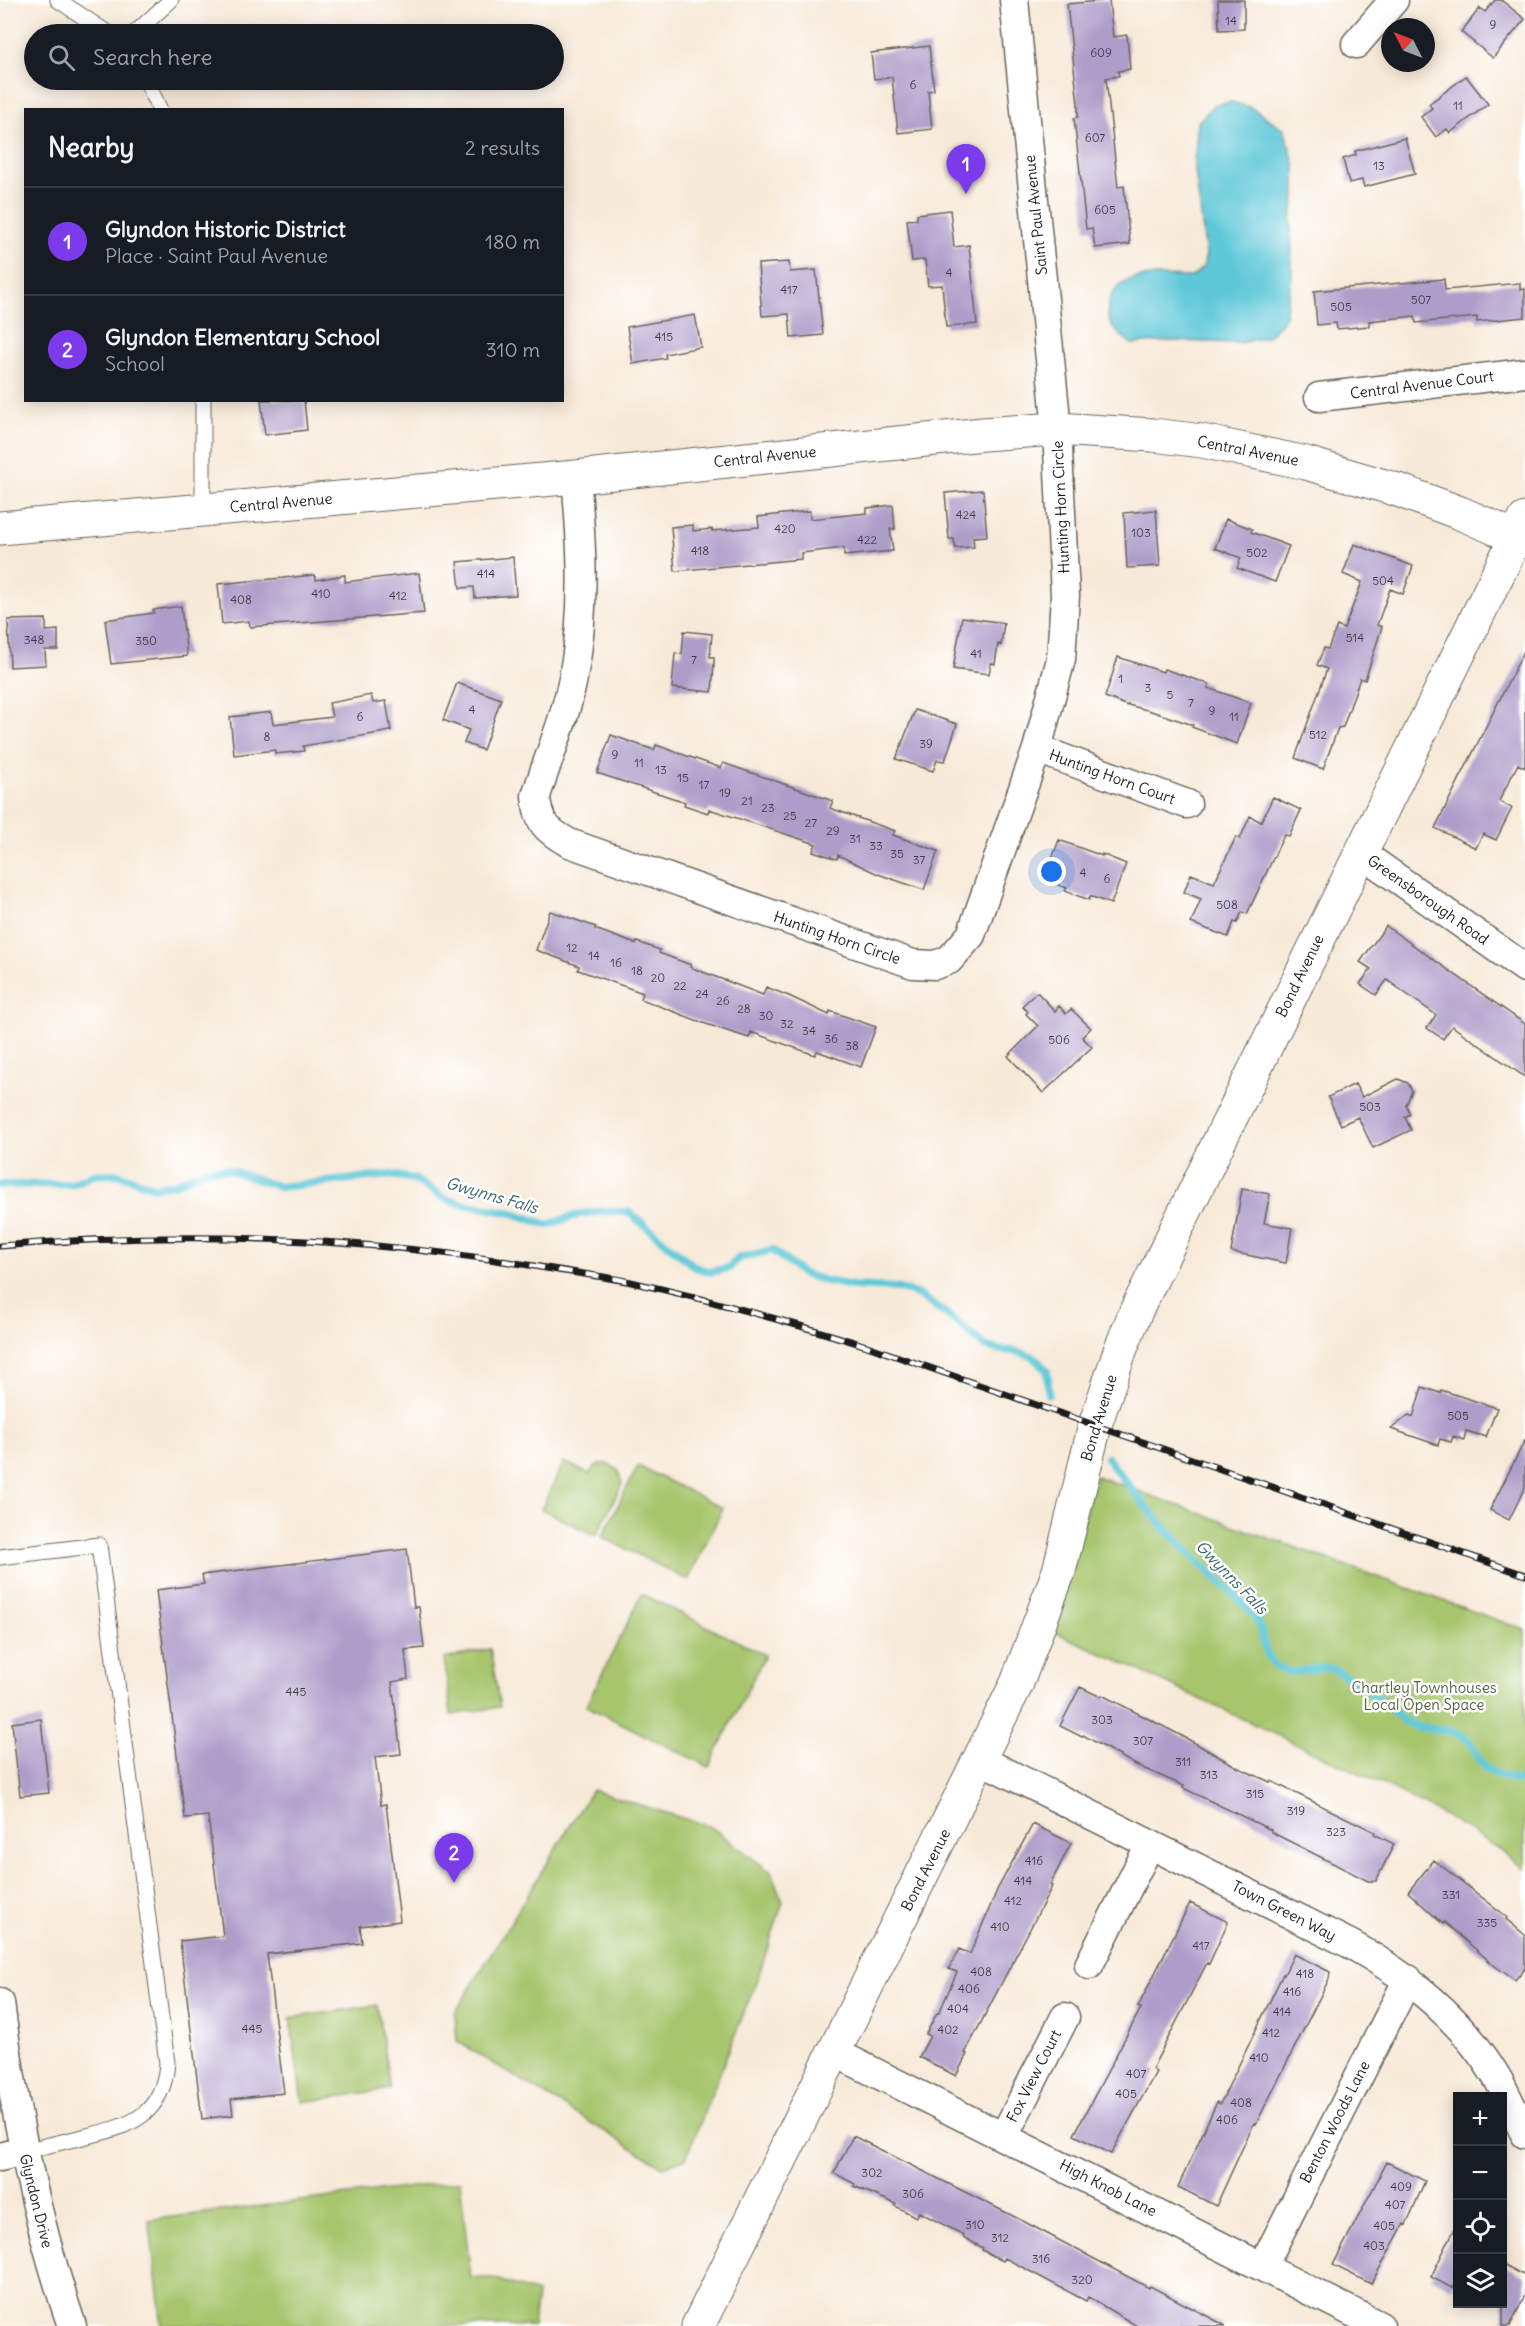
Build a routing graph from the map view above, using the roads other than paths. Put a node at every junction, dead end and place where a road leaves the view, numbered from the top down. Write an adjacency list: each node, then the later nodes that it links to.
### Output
1 (58, 0): 5 (lane)
2 (171, 0): 6 (lane)
3 (1014, 0): 13 (street, Saint Paul Avenue)
4 (1394, 0): 7 (street)
5 (94, 24)
6 (145, 24)
7 (1356, 44)
8 (151, 90): 9 (lane)
9 (159, 108)
10 (1525, 373): 11 (street, Central Avenue Court)
11 (1320, 397)
12 (203, 402): 15 (lane)
13 (1057, 429): 14 (street, Central Avenue); 17 (street, Central Avenue); 18 (street, Hunting Horn Circle)
14 (576, 477): 15 (street, Central Avenue); 18 (street, Hunting Horn Circle)
15 (203, 510): 16 (street, Central Avenue)
16 (0, 528)
17 (1522, 532): 20 (street, Bond Avenue)
18 (1037, 749): 19 (street, Hunting Horn Court)
19 (1187, 804)
20 (1361, 853): 21 (street, Greensborough Road); 23 (street, Bond Avenue)
21 (1525, 968)
22 (0, 1557): 32 (lane)
23 (981, 1760): 24 (street, Town Green Way); 29 (street, Bond Avenue)
24 (1150, 1844): 25 (street); 26 (street, Town Green Way)
25 (1089, 1965)
26 (1408, 1979): 30 (street, Town Green Way); 33 (street, Benton Woods Lane)
27 (0, 2003): 32 (street, Glyndon Drive)
28 (1065, 2017): 31 (street, Fox View Court)
29 (834, 2052): 31 (street, High Knob Lane); 35 (street, Bond Avenue)
30 (1525, 2134)
31 (1004, 2136): 33 (street, High Knob Lane)
32 (12, 2154): 34 (street, Glyndon Drive)
33 (1263, 2266): 36 (street, High Knob Lane)
34 (72, 2326)
35 (698, 2326)
36 (1380, 2326)

